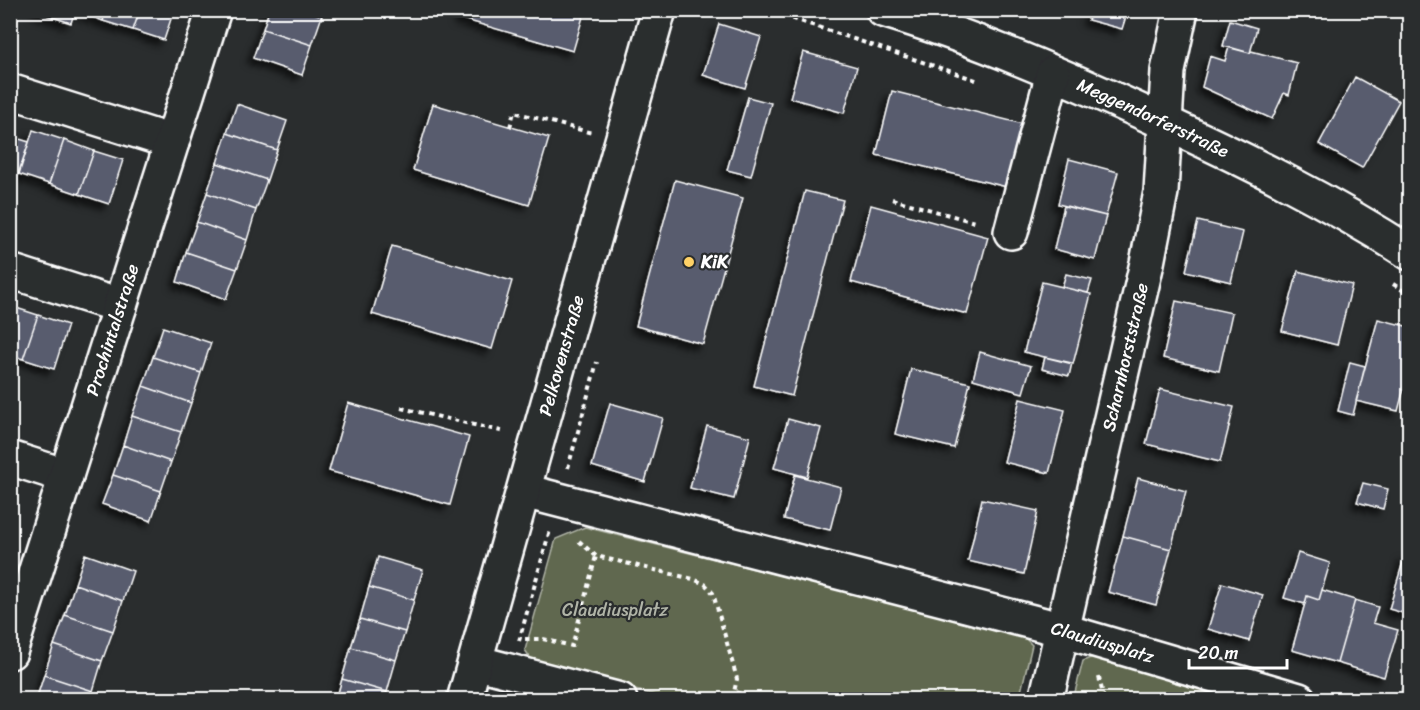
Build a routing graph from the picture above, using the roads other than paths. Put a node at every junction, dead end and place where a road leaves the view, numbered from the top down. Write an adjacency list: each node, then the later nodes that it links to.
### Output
1 (214, 10): 8 (street, Prochintalstraße)
2 (659, 10): 15 (street, Pelkovenstraße)
3 (883, 10): 5 (street, Meggendorferstraße)
4 (1181, 10): 7 (street, Scharnhorststraße)
5 (1053, 73): 7 (street, Meggendorferstraße); 9 (street)
6 (10, 91): 8 (street)
7 (1164, 122): 10 (street, Meggendorferstraße); 16 (street, Scharnhorststraße)
8 (172, 142): 12 (street, Prochintalstraße)
9 (1011, 232)
10 (1410, 253)
11 (10, 271): 12 (street)
12 (120, 306): 14 (street, Prochintalstraße)
13 (10, 458): 14 (street)
14 (66, 476): 17 (street, Prochintalstraße)
15 (524, 491): 16 (street, Claudiusplatz); 18 (street, Pelkovenstraße)
16 (1062, 630): 21 (street, Scharnhorststraße); 22 (street, Claudiusplatz)
17 (12, 645)
18 (475, 662): 19 (street, Pelkovenstraße); 20 (street)
19 (464, 699)
20 (620, 699)
21 (1046, 699)
22 (1299, 699)

